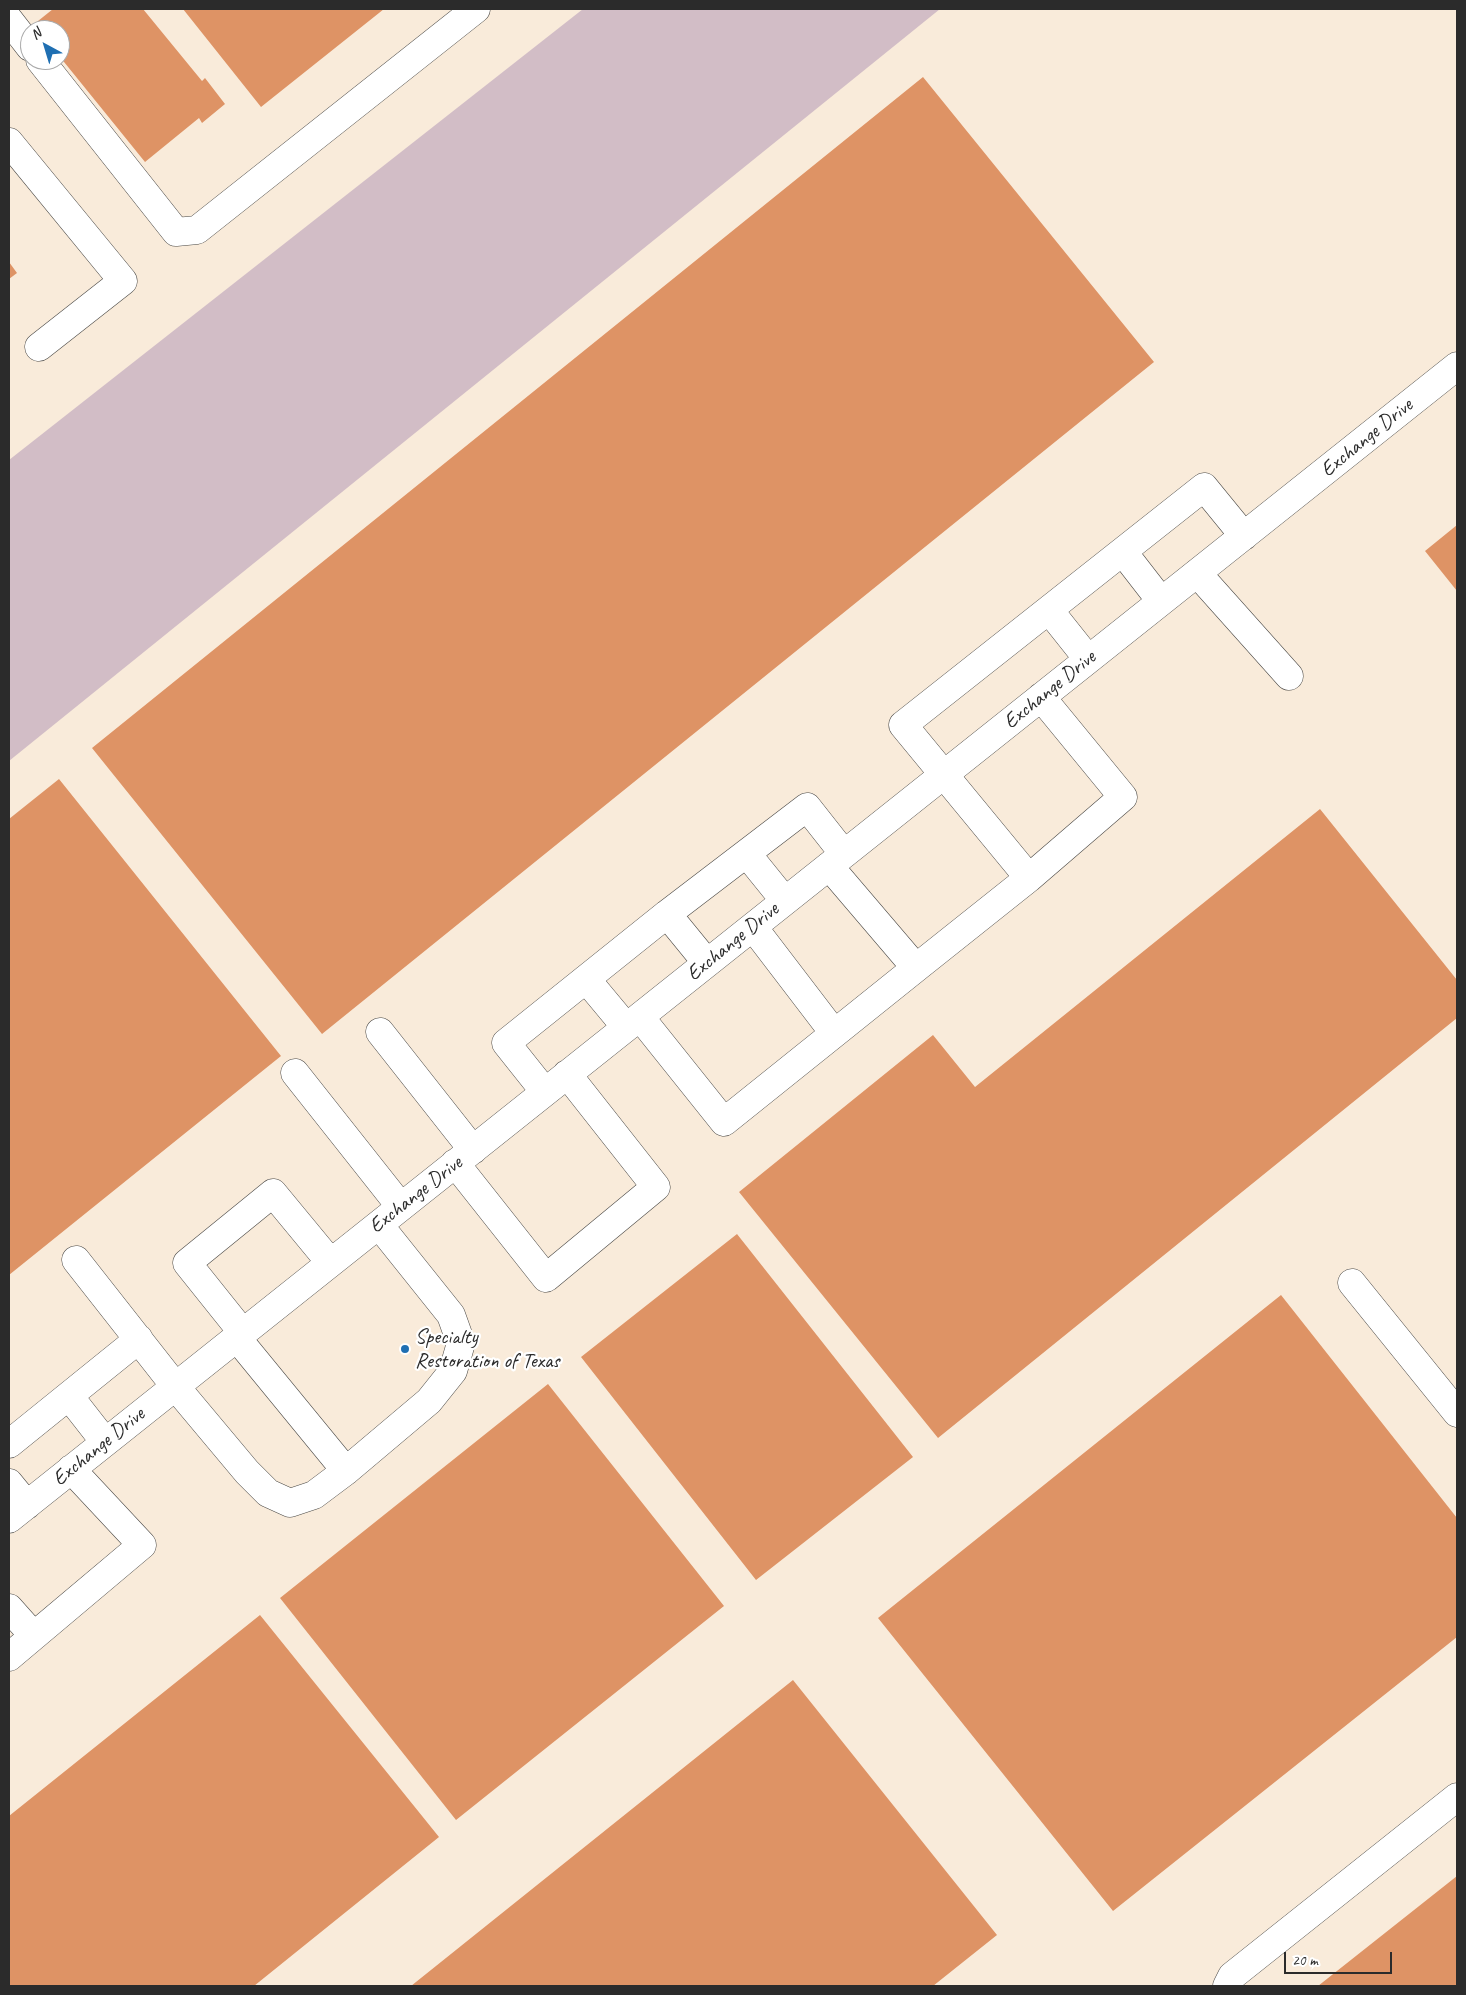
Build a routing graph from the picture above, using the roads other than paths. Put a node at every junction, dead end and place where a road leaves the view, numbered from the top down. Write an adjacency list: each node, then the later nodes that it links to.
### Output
1 (476, 9): 4 (street)
2 (9, 20): 3 (street)
3 (20, 34)
4 (48, 70)
5 (9, 142): 6 (street)
6 (39, 346)
7 (1457, 366): 8 (street, Exchange Drive)
8 (1244, 536): 9 (street); 10 (street, Exchange Drive)
9 (1123, 552): 11 (street); 12 (street)
10 (1197, 573): 11 (street, Exchange Drive); 14 (street)
11 (1161, 602): 13 (street, Exchange Drive)
12 (1048, 610): 13 (street); 16 (street)
13 (1088, 659): 15 (street, Exchange Drive)
14 (1289, 676)
15 (1041, 698): 16 (street, Exchange Drive); 19 (street)
16 (944, 774): 18 (street, Exchange Drive); 19 (street)
17 (748, 854): 18 (street); 20 (street); 21 (street)
18 (837, 860): 20 (street, Exchange Drive); 24 (street)
19 (1029, 878): 24 (street)
20 (785, 901): 22 (street, Exchange Drive)
21 (667, 914): 23 (street); 25 (street)
22 (753, 927): 23 (street, Exchange Drive); 28 (street)
23 (707, 963): 26 (street, Exchange Drive)
24 (916, 968): 28 (street)
25 (586, 979): 26 (street); 31 (street)
26 (633, 1022): 28 (street); 30 (street, Exchange Drive)
27 (380, 1032): 32 (street)
28 (834, 1033)
29 (295, 1074): 33 (street)
30 (567, 1074): 31 (street, Exchange Drive); 32 (street)
31 (545, 1092): 32 (street, Exchange Drive)
32 (464, 1156): 33 (street, Exchange Drive)
33 (401, 1207): 34 (street, Exchange Drive)
34 (379, 1224): 36 (street, Exchange Drive); 46 (street)
35 (76, 1260): 39 (street)
36 (330, 1262): 38 (street, Exchange Drive); 38 (street)
37 (1352, 1283): 42 (street)
38 (240, 1335): 40 (street, Exchange Drive); 46 (street)
39 (139, 1339): 40 (street); 41 (street)
40 (175, 1386): 43 (street, Exchange Drive); 46 (street)
41 (69, 1396): 43 (street); 44 (street)
42 (1457, 1413)
43 (105, 1442): 45 (street, Exchange Drive)
44 (9, 1444)
45 (72, 1469): 48 (street, Exchange Drive); 50 (street)
46 (346, 1471)
47 (9, 1483): 48 (street)
48 (18, 1512)
49 (9, 1608): 50 (street)
50 (33, 1635): 51 (street)
51 (9, 1657)
52 (1457, 1797): 53 (street)
53 (1227, 1986)

